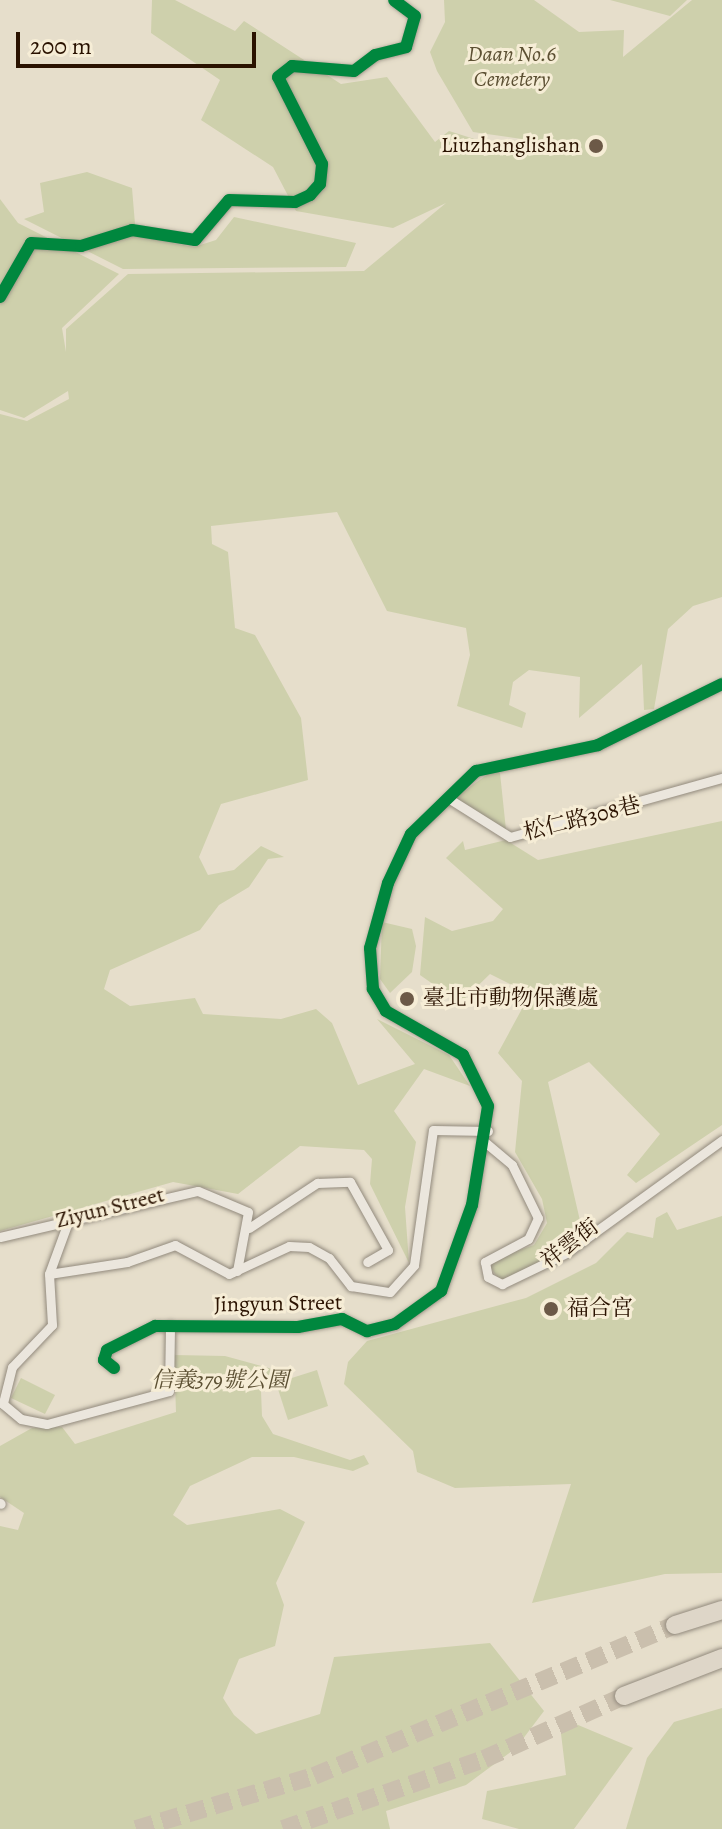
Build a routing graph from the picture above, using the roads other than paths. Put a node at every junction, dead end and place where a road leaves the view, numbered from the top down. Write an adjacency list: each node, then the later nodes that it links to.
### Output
1 (394, 0): 2 (street)
2 (0, 297)
3 (722, 684): 5 (street)
4 (722, 778): 5 (street, 松仁路308巷)
5 (448, 798): 6 (street)
6 (488, 1131): 8 (street, Jingyun Street); 13 (street)
7 (722, 1140): 8 (street, 祥雲街)
8 (486, 1143): 15 (street, Jingyun Street)
9 (68, 1222): 10 (street, Ziyun Street); 11 (street, Ziyun Street); 14 (street)
10 (249, 1228): 12 (street); 13 (street)
11 (0, 1237)
12 (367, 1262)
13 (237, 1271): 14 (street)
14 (49, 1274): 15 (street)
15 (170, 1325): 16 (street, Jingyun Street)
16 (114, 1368)
17 (714, 1612): 18 (highway)
18 (675, 1625)
19 (722, 1658): 20 (highway)
20 (624, 1696)

